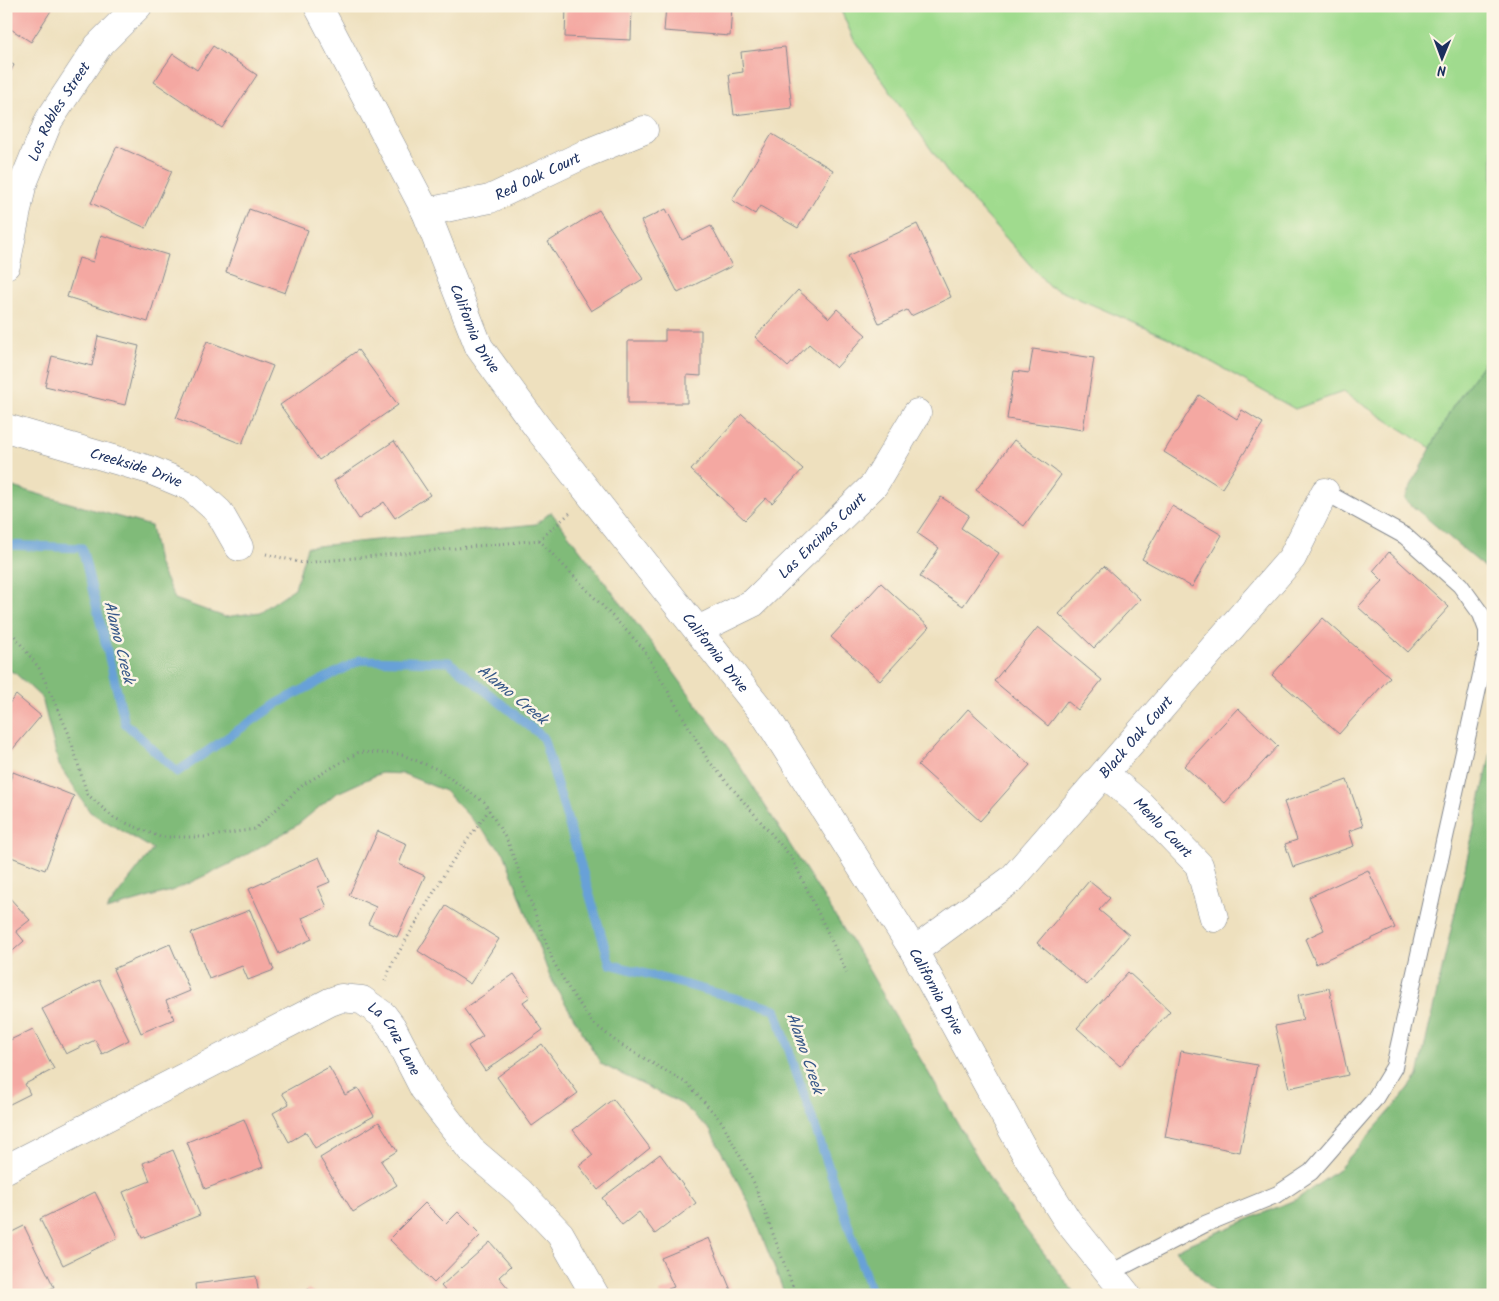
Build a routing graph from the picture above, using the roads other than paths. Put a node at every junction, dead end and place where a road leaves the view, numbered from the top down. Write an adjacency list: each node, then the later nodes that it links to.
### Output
1 (138, 6): 5 (street, Los Robles Street)
2 (318, 6): 4 (street, California Drive)
3 (644, 130): 4 (street, Red Oak Court)
4 (426, 212): 10 (street, California Drive)
5 (6, 265)
6 (917, 413): 10 (street, Las Encinas Court)
7 (6, 428): 9 (street, Creekside Drive)
8 (1326, 492): 11 (street, Black Oak Court); 15 (lane)
9 (239, 547)
10 (698, 630): 13 (street, California Drive)
11 (1105, 774): 12 (street, Menlo Court); 13 (street, Black Oak Court)
12 (1214, 918)
13 (914, 951): 15 (street, California Drive)
14 (6, 1169): 16 (street, La Cruz Lane)
15 (1108, 1274): 17 (street, California Drive)
16 (595, 1295)
17 (1127, 1295)

